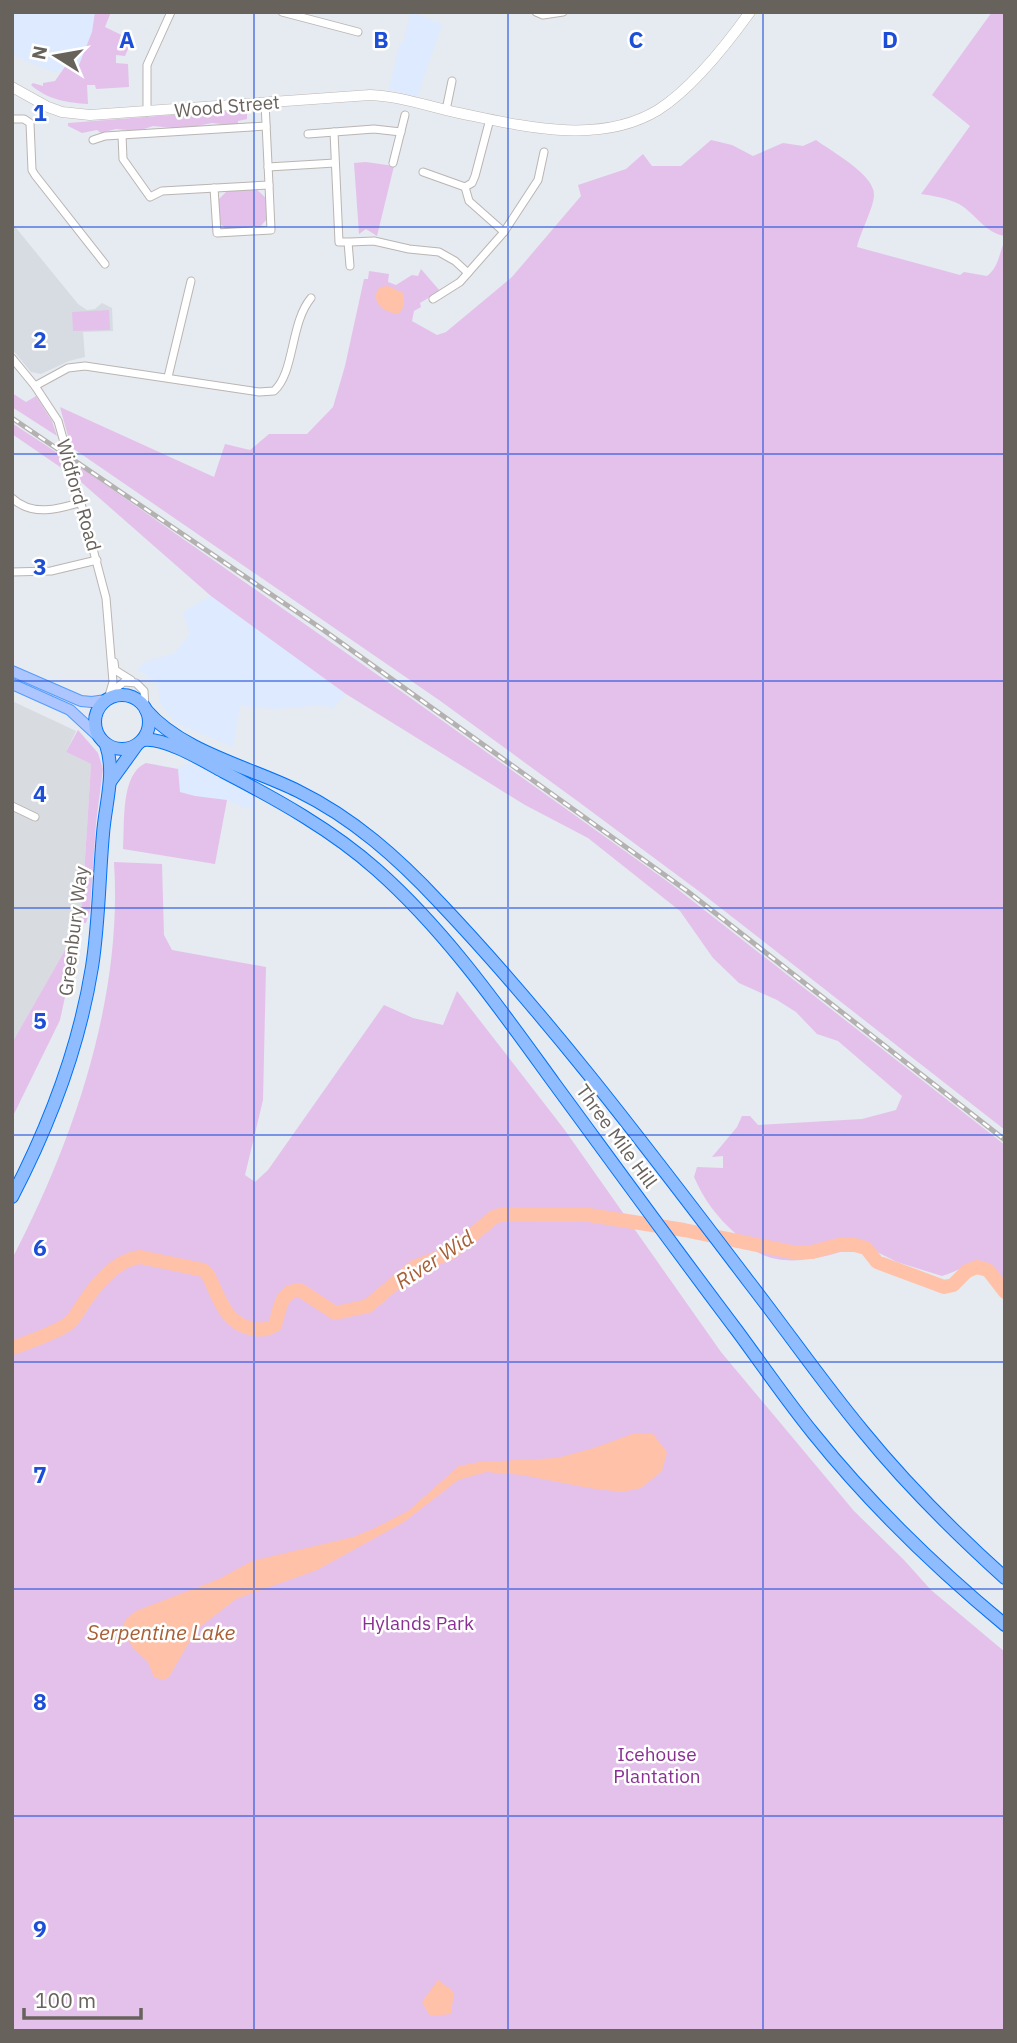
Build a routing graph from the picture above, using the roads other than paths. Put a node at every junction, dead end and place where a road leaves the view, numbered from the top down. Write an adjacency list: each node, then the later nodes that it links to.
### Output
1 (171, 12): 11 (street)
2 (282, 12): 6 (street)
3 (536, 12): 5 (street)
4 (750, 12): 14 (main road, Wood Street)
5 (562, 13)
6 (358, 32)
7 (452, 81): 10 (street)
8 (12, 87): 11 (main road, Wood Street)
9 (265, 103): 10 (main road, Wood Street); 11 (main road, Wood Street); 15 (street)
10 (446, 110): 14 (main road, Wood Street)
11 (147, 112)
12 (405, 115): 17 (street)
13 (12, 119): 31 (street)
14 (490, 119): 27 (street)
15 (266, 126): 19 (street); 24 (street)
16 (334, 132): 17 (street); 18 (street); 22 (street)
17 (401, 132): 23 (street)
18 (308, 134)
19 (122, 135): 20 (street); 28 (street)
20 (93, 140)
21 (544, 152): 29 (street)
22 (335, 163): 24 (street); 32 (street)
23 (393, 163)
24 (268, 167): 26 (street)
25 (423, 172): 27 (street)
26 (269, 185): 28 (street); 28 (street)
27 (465, 187): 29 (street)
28 (214, 188)
29 (504, 232): 33 (street)
30 (351, 242): 33 (street)
31 (105, 264)
32 (350, 266)
33 (468, 273): 36 (street)
34 (191, 281): 38 (street)
35 (311, 298): 38 (street)
36 (433, 299)
37 (12, 358): 39 (street, Widford Road)
38 (168, 377): 39 (street)
39 (35, 386): 41 (street, Widford Road, bridge)
40 (12, 498): 41 (street)
41 (82, 502): 42 (street, Widford Road)
42 (97, 560): 43 (street); 44 (street, Widford Road)
43 (12, 572)
44 (111, 648): 46 (street, Widford Road); 48 (street, Widford Road)
45 (12, 671): 48 (main road)
46 (132, 681): 48 (street); 49 (street, Widford Road)
47 (12, 684): 50 (main road)
48 (108, 697): 49 (highway); 50 (highway)
49 (145, 709): 51 (highway); 56 (highway, Three Mile Hill)
50 (102, 741): 51 (highway); 52 (highway, Greenbury Way)
51 (139, 743): 52 (highway, Greenbury Way); 57 (highway, Three Mile Hill)
52 (110, 782): 55 (highway, Greenbury Way)
53 (12, 806): 54 (street)
54 (35, 817)
55 (12, 1197)
56 (1005, 1578)
57 (1005, 1625)

